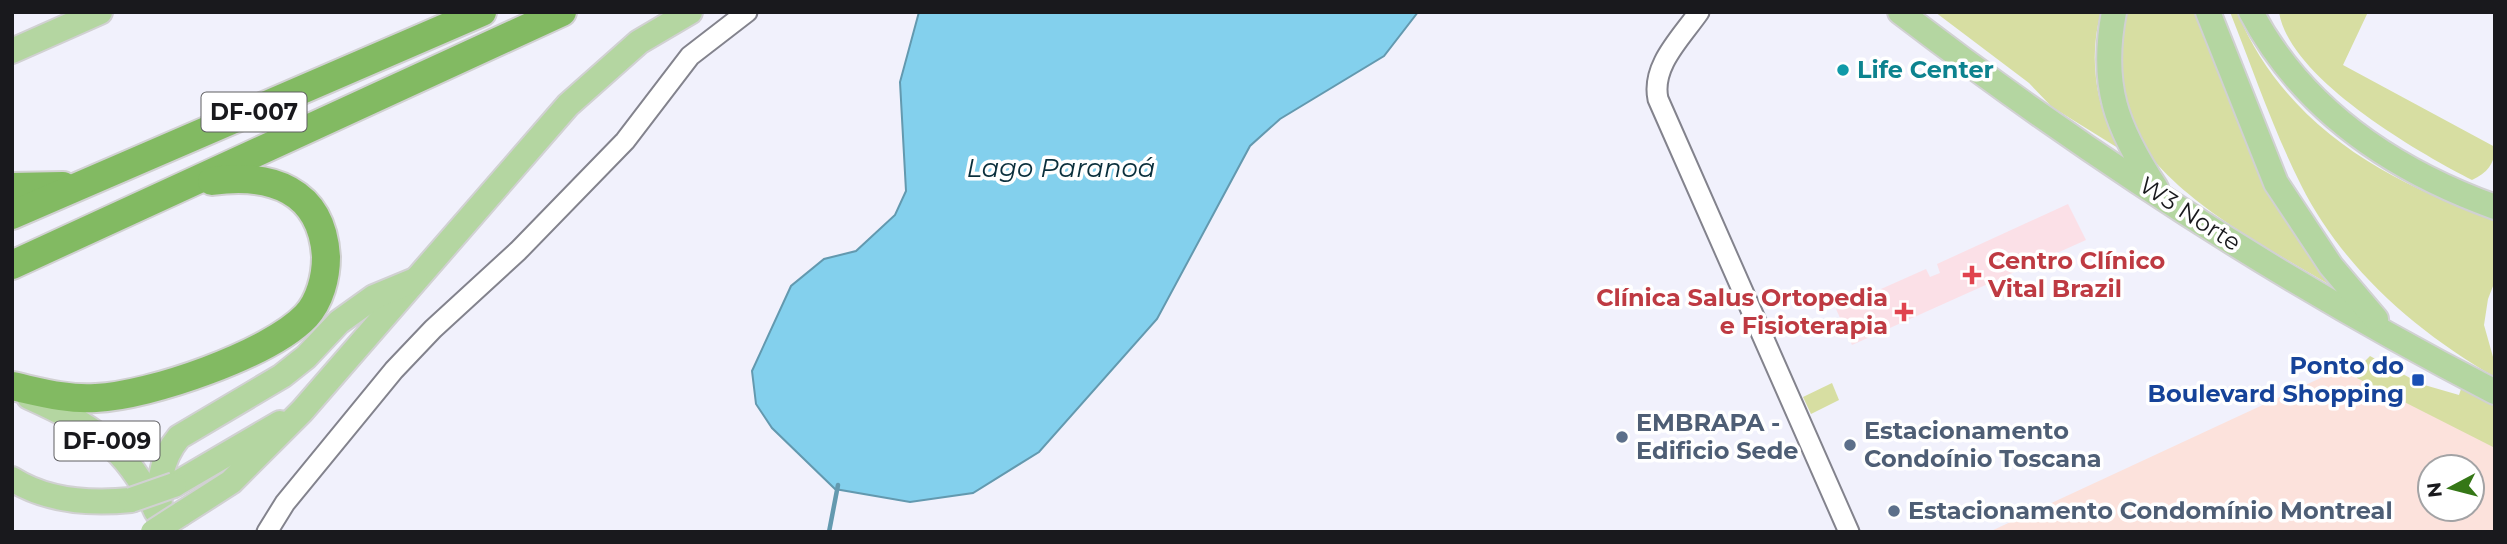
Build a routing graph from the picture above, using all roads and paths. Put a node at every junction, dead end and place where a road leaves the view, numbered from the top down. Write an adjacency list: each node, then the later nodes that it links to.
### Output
1 (100, 12): 13 (main road)
2 (482, 12): 14 (highway, DF-007)
3 (562, 12): 15 (highway, DF-007)
4 (690, 12): 21 (main road)
5 (747, 12): 28 (street)
6 (1699, 12): 29 (street)
7 (1900, 12): 17 (main road, W3 Norte)
8 (2114, 12): 17 (main road)
9 (2208, 12): 22 (main road)
10 (2251, 12): 12 (main road)
11 (2267, 12): 12 (main road)
12 (2270, 49): 18 (main road)
13 (12, 51)
14 (86, 184): 16 (highway); 19 (highway, DF-007)
15 (188, 184): 20 (highway, DF-007); 23 (highway)
16 (12, 187)
17 (2163, 197): 22 (main road, W3 Norte)
18 (2495, 207)
19 (12, 215)
20 (12, 265)
21 (418, 279): 25 (main road); 27 (main road)
22 (2392, 339): 24 (main road, W3 Norte)
23 (12, 387): 27 (main road, DF-009)
24 (2495, 392)
25 (302, 411): 26 (main road, bridge); 27 (main road)
26 (12, 479)
27 (164, 524)
28 (267, 532)
29 (1849, 532)

